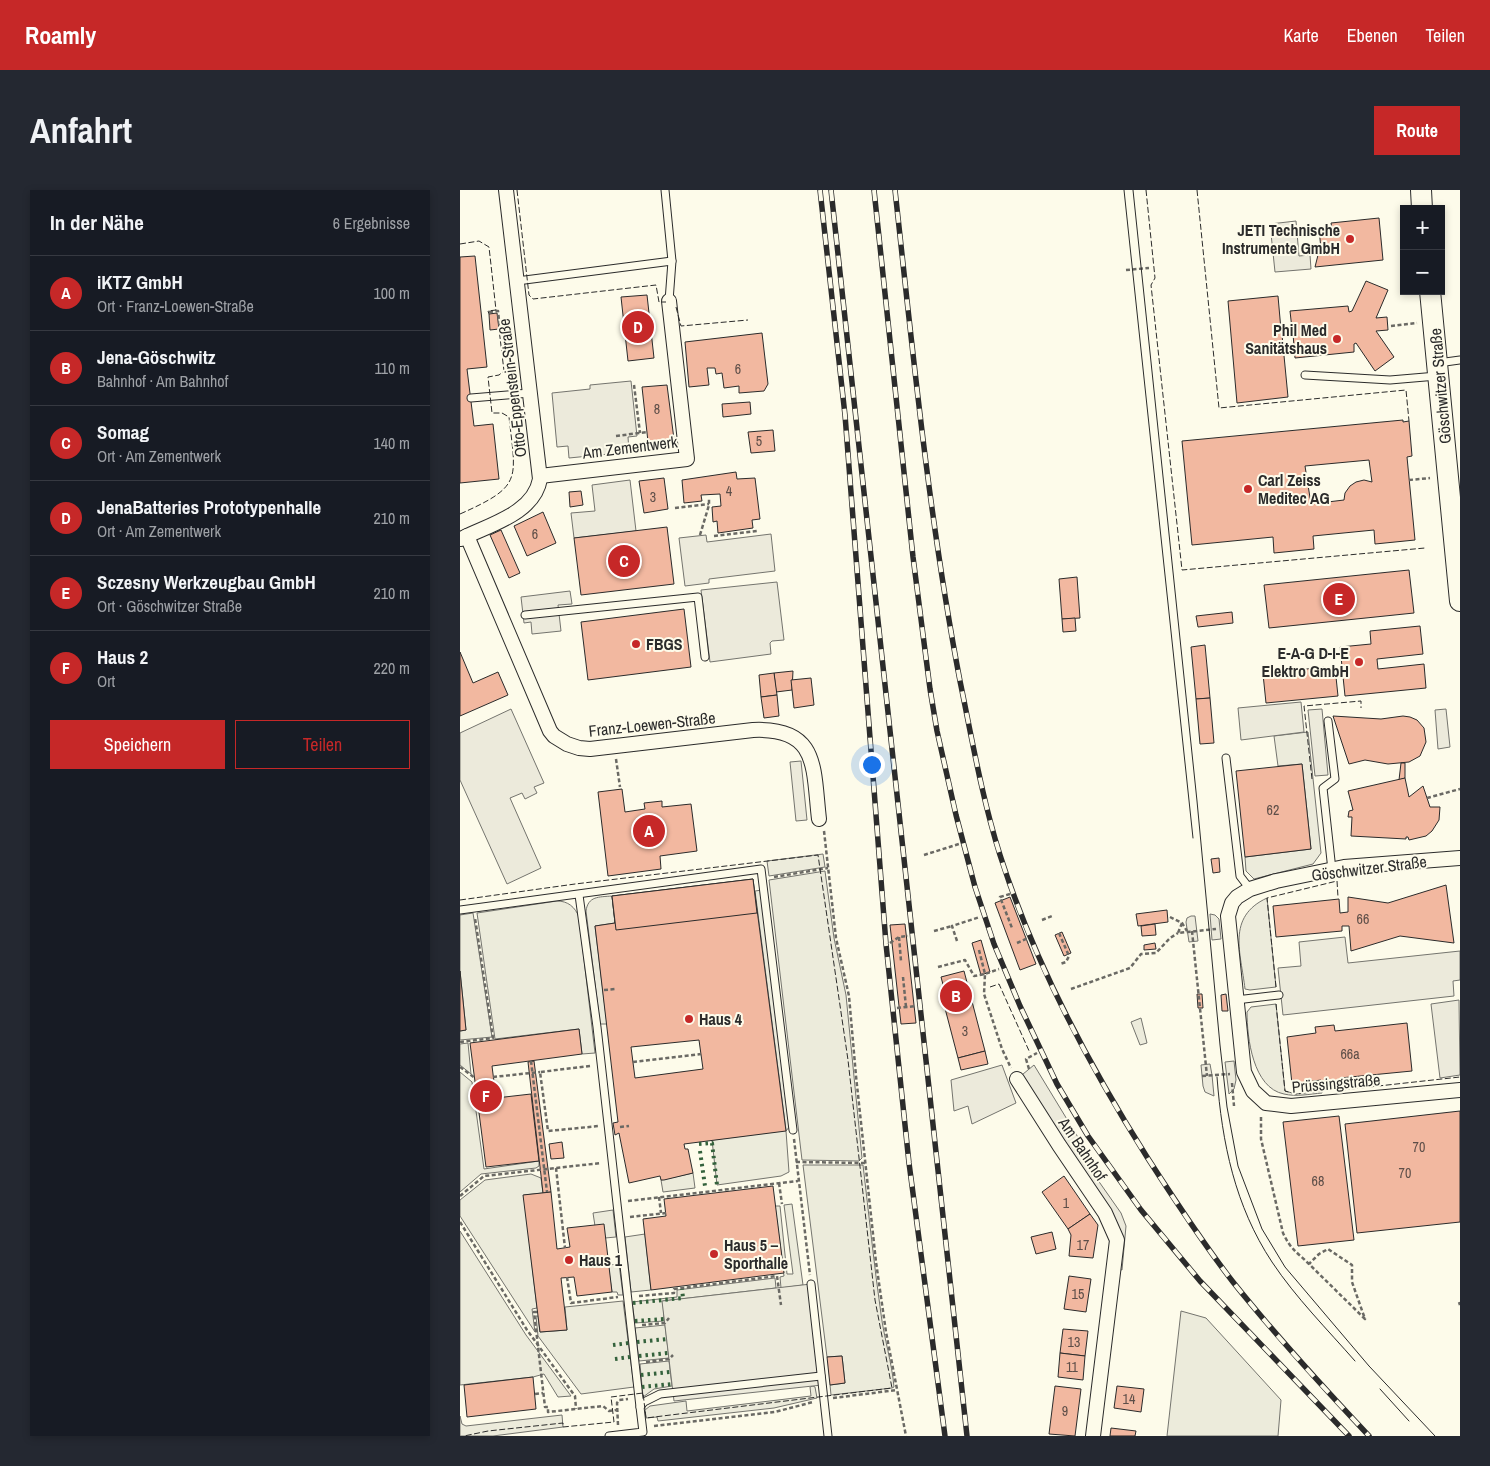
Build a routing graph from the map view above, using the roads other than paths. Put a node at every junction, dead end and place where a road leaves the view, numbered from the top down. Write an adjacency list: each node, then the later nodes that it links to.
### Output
1 (506, 190): 6 (street, Otto-Eppenstein-Straße)
2 (664, 190): 5 (lane)
3 (1421, 190): 4 (main road)
4 (1422, 205)
5 (672, 261): 6 (lane); 8 (lane)
6 (517, 281): 12 (street, Otto-Eppenstein-Straße)
7 (1430, 295): 10 (main road, Göschwitzer Straße)
8 (669, 301): 14 (street, Am Zementwerk)
9 (1460, 360): 10 (lane)
10 (1438, 370): 11 (lane); 16 (main road, Göschwitzer Straße)
11 (1305, 375)
12 (530, 393): 13 (lane); 14 (street, Otto-Eppenstein-Straße)
13 (471, 398)
14 (540, 476): 15 (street, Otto-Eppenstein-Straße)
15 (464, 538): 21 (street, Franz-Loewen-Straße)
16 (1460, 601)
17 (525, 615): 18 (lane)
18 (705, 657)
19 (1328, 721): 23 (lane)
20 (1226, 758): 24 (lane)
21 (819, 819)
22 (1460, 858): 23 (street, Göschwitzer Straße)
23 (1332, 870): 24 (street, Göschwitzer Straße)
24 (1250, 889): 28 (street, Göschwitzer Straße)
25 (580, 895): 26 (lane); 31 (lane); 34 (lane)
26 (460, 910)
27 (1279, 995): 28 (lane)
28 (1236, 1000): 30 (street, Prüssingstraße)
29 (1017, 1079): 37 (street, Am Bahnhof)
30 (1460, 1090)
31 (793, 1130)
32 (811, 1284): 33 (lane)
33 (821, 1376): 34 (lane); 36 (lane)
34 (640, 1407): 35 (lane)
35 (609, 1436)
36 (828, 1436)
37 (1093, 1436)

